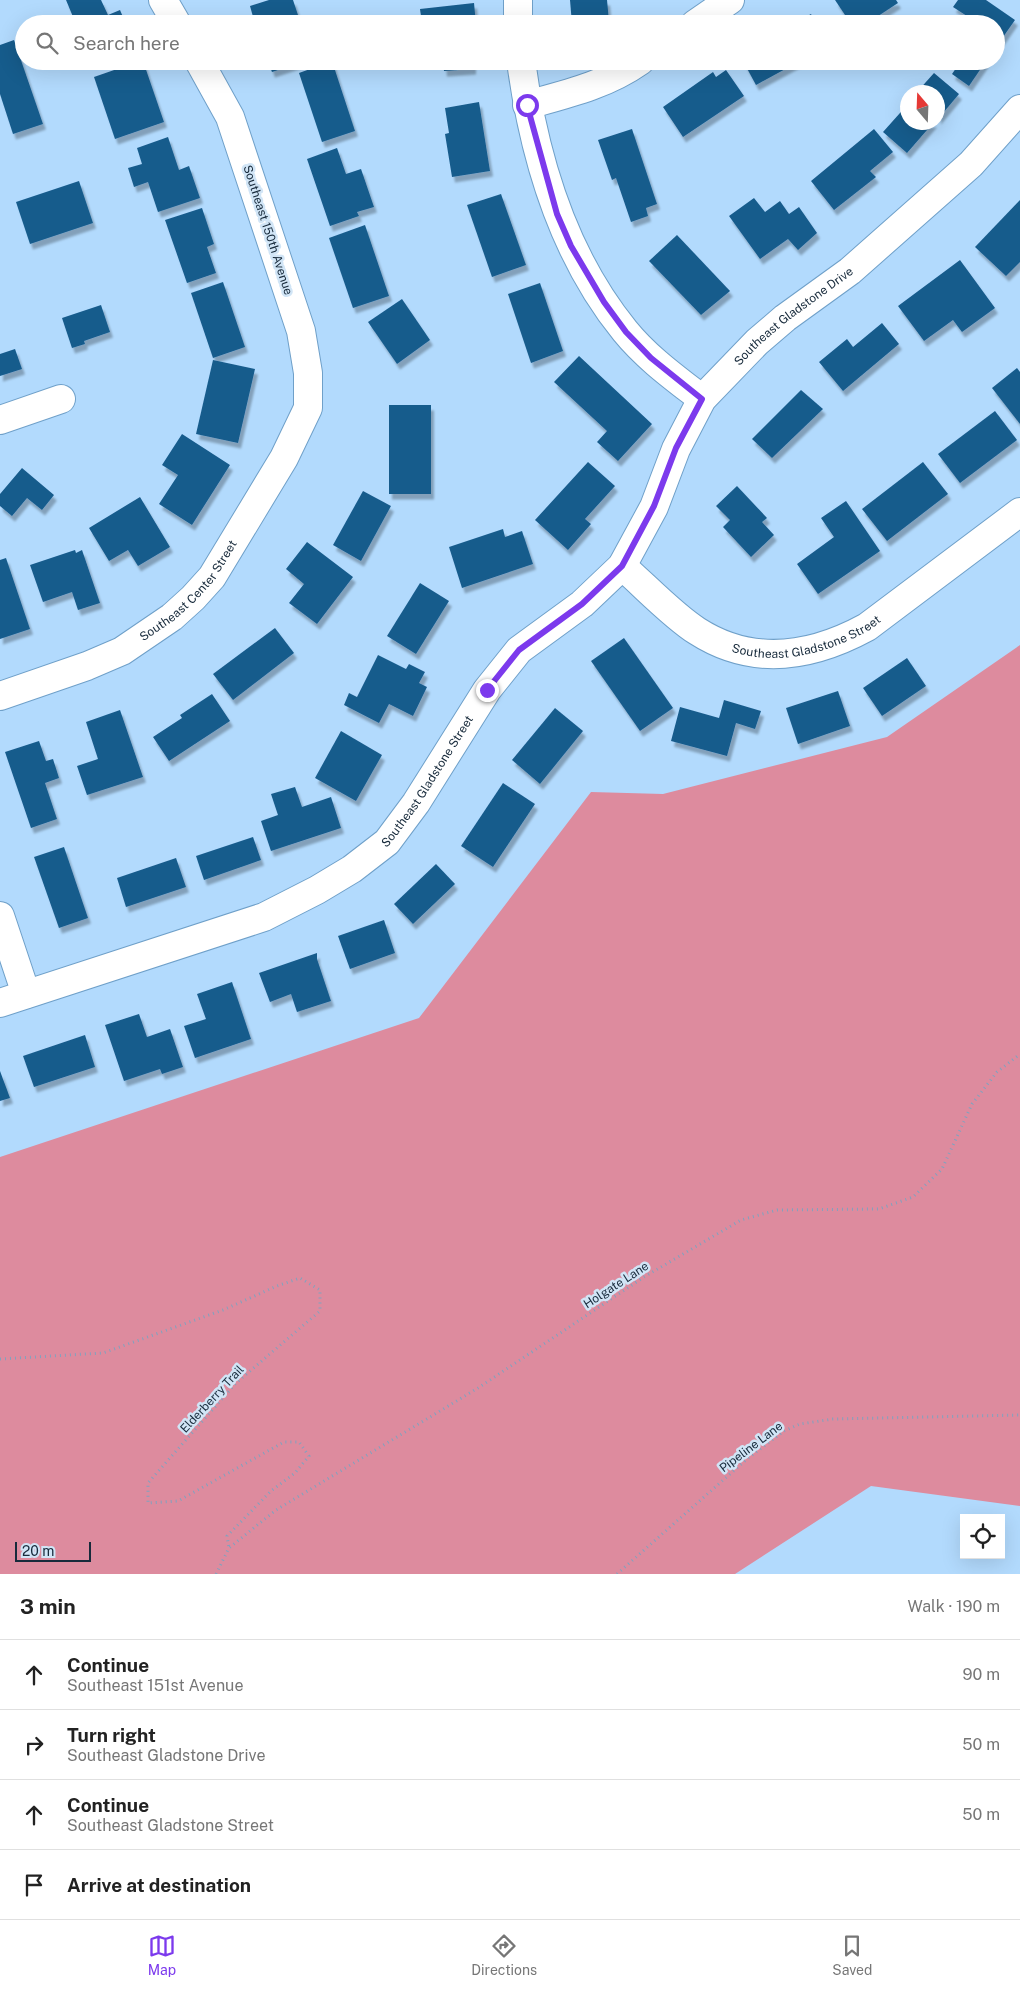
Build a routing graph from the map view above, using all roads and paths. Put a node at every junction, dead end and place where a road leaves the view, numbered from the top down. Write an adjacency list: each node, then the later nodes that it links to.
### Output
1 (163, 0): 4 (street)
2 (518, 0): 5 (street)
3 (730, 0): 6 (street)
4 (172, 15)
5 (518, 15)
6 (708, 15)
7 (204, 70): 14 (street, Southeast 150th Avenue)
8 (522, 70): 10 (street)
9 (627, 70): 10 (street)
10 (527, 105): 13 (street)
11 (1020, 109): 13 (street, Southeast Gladstone Drive)
12 (61, 399): 15 (street)
13 (702, 399): 17 (street, Southeast Gladstone Drive)
14 (308, 408): 18 (street, Southeast Center Street)
15 (0, 420)
16 (1020, 512): 17 (street, Southeast Gladstone Street)
17 (622, 566): 20 (street, Southeast Gladstone Street)
18 (0, 696)
19 (0, 916): 20 (street)
20 (26, 994): 21 (street, Southeast Gladstone Street)
21 (0, 1003)
22 (1020, 1054): 25 (path, Holgate Lane)
23 (0, 1359): 25 (path, Elderberry Trail)
24 (1020, 1415): 27 (path, Pipeline Lane)
25 (229, 1548): 26 (path, Holgate Lane)
26 (216, 1574)
27 (617, 1574)

